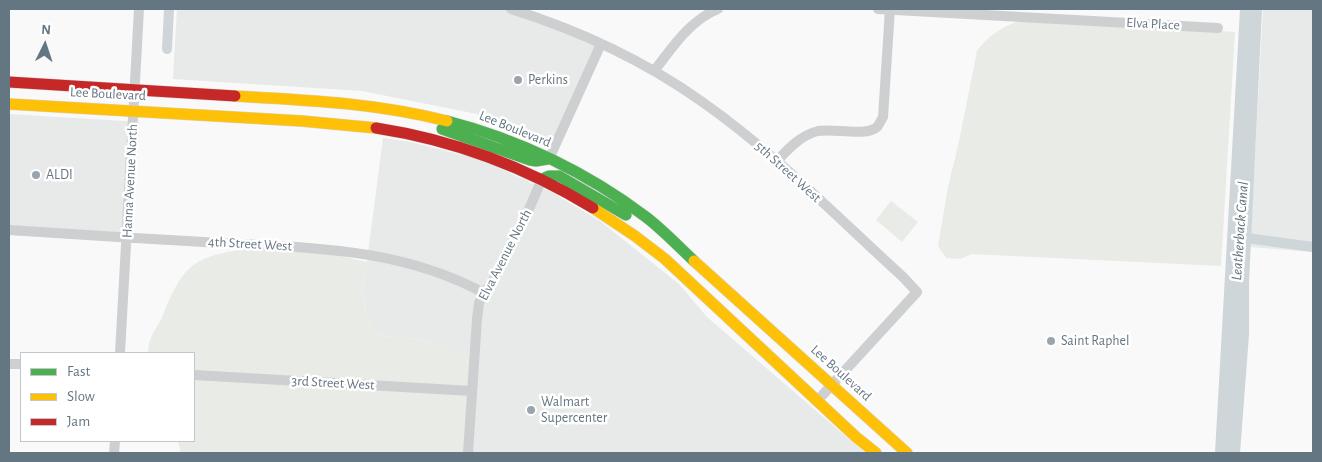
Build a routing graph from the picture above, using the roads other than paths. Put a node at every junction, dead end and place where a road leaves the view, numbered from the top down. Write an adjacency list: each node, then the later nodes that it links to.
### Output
1 (140, 9): 11 (street, Hanna Avenue North)
2 (511, 9): 6 (street, 5th Street West)
3 (718, 9): 9 (street)
4 (878, 9): 5 (street, Elva Place)
5 (890, 9): 7 (street, Elva Place); 16 (street)
6 (538, 13): 8 (street, 5th Street West)
7 (1218, 28)
8 (602, 44): 9 (street, 5th Street West); 15 (street)
9 (654, 71): 16 (street, 5th Street West)
10 (9, 82): 11 (main road, Lee Boulevard)
11 (135, 90): 13 (street, Hanna Avenue North); 15 (main road, Lee Boulevard)
12 (9, 104): 13 (main road, Lee Boulevard)
13 (134, 111): 14 (main road, Lee Boulevard); 19 (street, Hanna Avenue North)
14 (384, 129): 15 (main road); 17 (main road, Lee Boulevard)
15 (550, 159): 20 (main road, Lee Boulevard)
16 (777, 161): 24 (street, 5th Street West)
17 (542, 179): 20 (main road); 21 (street, Elva Avenue North); 26 (main road, Lee Boulevard)
18 (9, 230): 19 (street, 4th Street West)
19 (127, 237): 21 (street, 4th Street West); 22 (street, Hanna Avenue North)
20 (690, 258): 24 (main road, Lee Boulevard)
21 (484, 293): 25 (street, Elva Avenue North)
22 (120, 352)
23 (195, 375): 25 (street, 3rd Street West)
24 (832, 386): 26 (street, 5th Street West); 29 (main road, Lee Boulevard)
25 (472, 391): 27 (street, Elva Avenue North)
26 (817, 401): 28 (main road, Lee Boulevard)
27 (468, 453)
28 (876, 453)
29 (907, 453)

